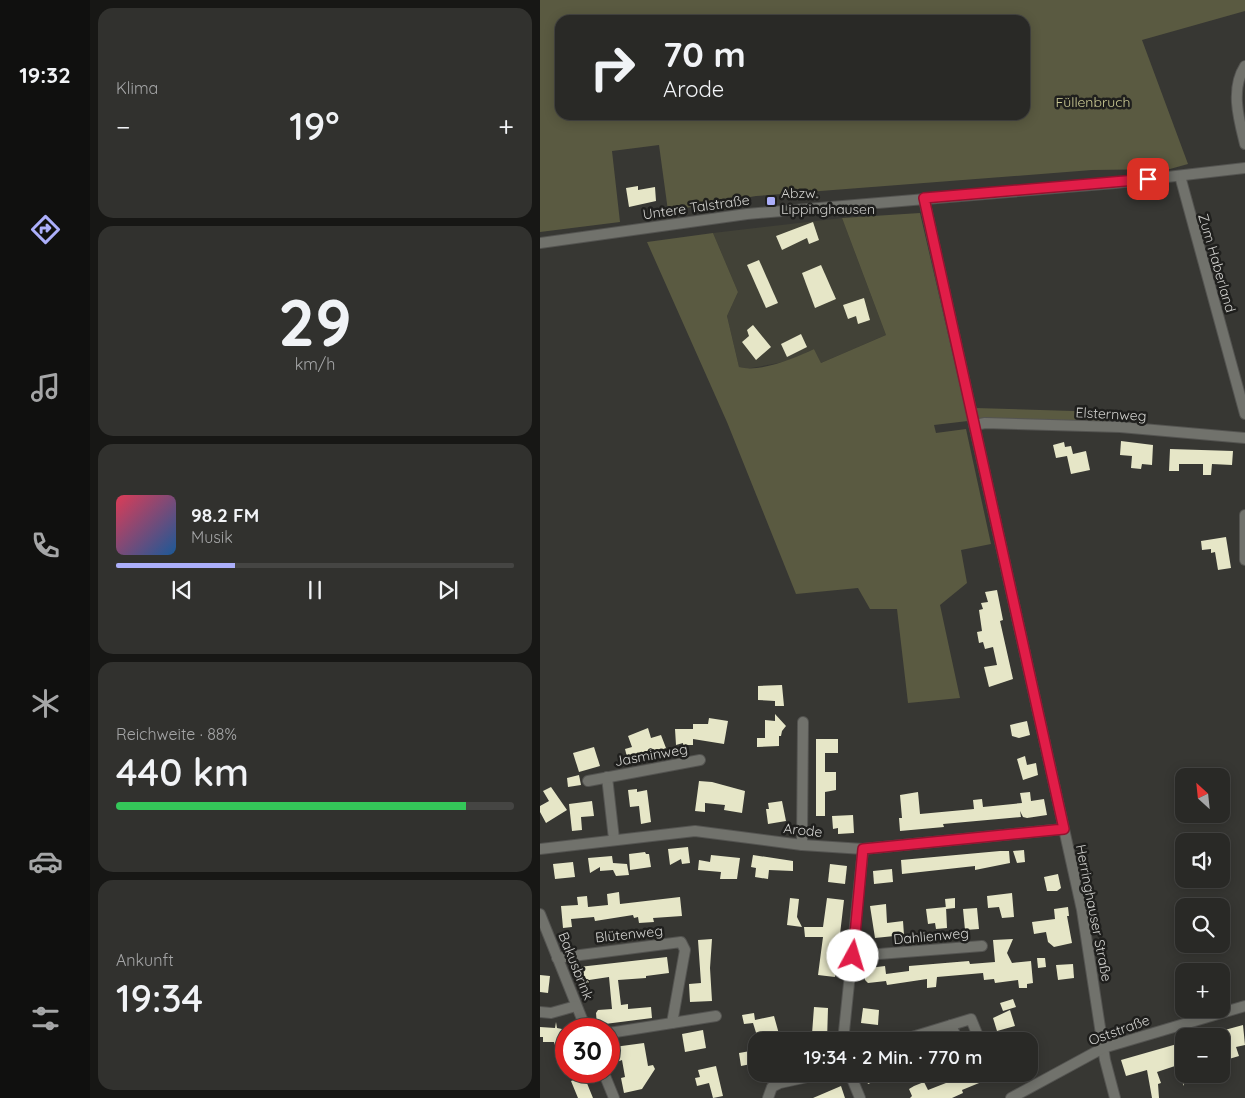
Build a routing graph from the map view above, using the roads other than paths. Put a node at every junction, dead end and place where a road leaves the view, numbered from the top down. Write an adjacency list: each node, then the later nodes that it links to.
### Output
1 (1245, 66): 2 (street)
2 (1245, 144)
3 (1245, 168): 4 (street, Untere Talstraße)
4 (1180, 176): 5 (street, Untere Talstraße); 7 (street, Zum Haberland)
5 (924, 198): 6 (street, Untere Talstraße); 8 (street, Herringhauser Straße)
6 (540, 243)
7 (1245, 414)
8 (975, 425): 9 (street, Elsternweg); 16 (street, Herringhauser Straße)
9 (1245, 438)
10 (1245, 515): 11 (street)
11 (1245, 560)
12 (803, 722): 18 (street)
13 (700, 760): 14 (street, Jasminweg)
14 (607, 777): 15 (street, Jasminweg); 17 (street, Jasminweg)
15 (588, 780)
16 (1064, 829): 20 (street, Arode); 37 (street, Herringhauser Straße)
17 (614, 839): 18 (street, Arode); 19 (street, Arode)
18 (802, 845): 20 (street, Arode)
19 (540, 849)
20 (863, 849): 23 (street)
21 (540, 914): 24 (street, Bakusbrink)
22 (982, 946): 23 (street, Dahlienweg)
23 (853, 956): 33 (street)
24 (557, 958): 25 (street, Bakusbrink); 30 (street, Blütenweg)
25 (576, 1006): 27 (street); 29 (street, Bakusbrink)
26 (1245, 1006): 37 (street, Oststraße)
27 (540, 1012)
28 (716, 1016): 30 (street)
29 (581, 1018)
30 (672, 1023): 32 (street)
31 (951, 1025): 34 (street); 35 (street); 36 (street)
32 (620, 1031)
33 (844, 1032)
34 (928, 1032)
35 (954, 1032)
36 (976, 1032)
37 (1103, 1048): 44 (street, Oststraße); 45 (street, Herringhauser Straße)
38 (785, 1082): 42 (street)
39 (853, 1082): 43 (street)
40 (608, 1083): 41 (street)
41 (614, 1098)
42 (768, 1098)
43 (860, 1098)
44 (1011, 1098)
45 (1115, 1098)

